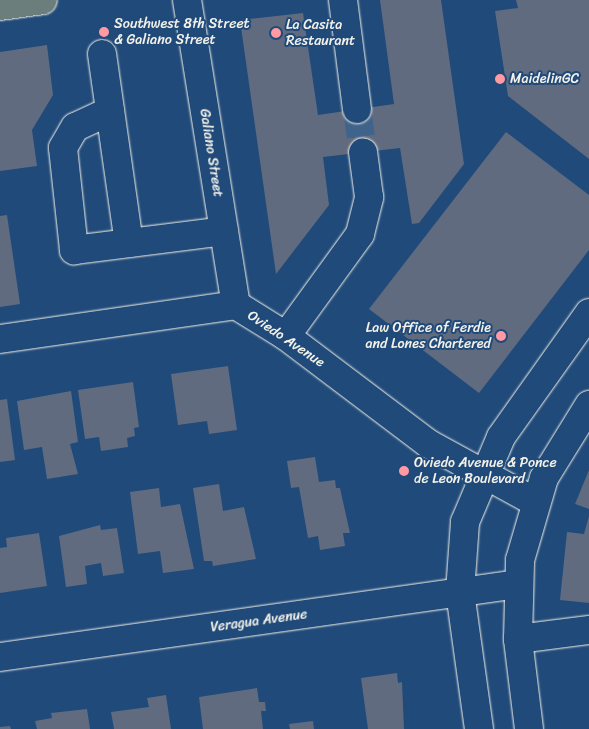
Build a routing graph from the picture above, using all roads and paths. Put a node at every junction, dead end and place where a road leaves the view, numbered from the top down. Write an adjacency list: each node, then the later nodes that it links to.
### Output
1 (43, 0): 4 (main road)
2 (187, 0): 9 (street, Galiano Street)
3 (343, 0): 6 (street)
4 (0, 6)
5 (102, 54): 7 (street)
6 (357, 110)
7 (110, 111): 10 (street); 10 (street)
8 (363, 152): 13 (street)
9 (224, 231): 10 (street); 11 (street, Galiano Street)
10 (129, 243)
11 (236, 305): 13 (street, Oviedo Avenue); 14 (street, Oviedo Avenue)
12 (589, 313): 16 (street)
13 (286, 336): 16 (street, Oviedo Avenue)
14 (0, 339)
15 (589, 405): 17 (street)
16 (482, 474): 17 (street, Oviedo Avenue); 19 (street)
17 (535, 502): 18 (street)
18 (518, 584): 19 (street, Veragua Avenue); 21 (street)
19 (460, 592): 22 (street, Veragua Avenue); 23 (street)
20 (589, 630): 21 (street)
21 (518, 639): 24 (street)
22 (0, 657)
23 (478, 729)
24 (529, 729)

